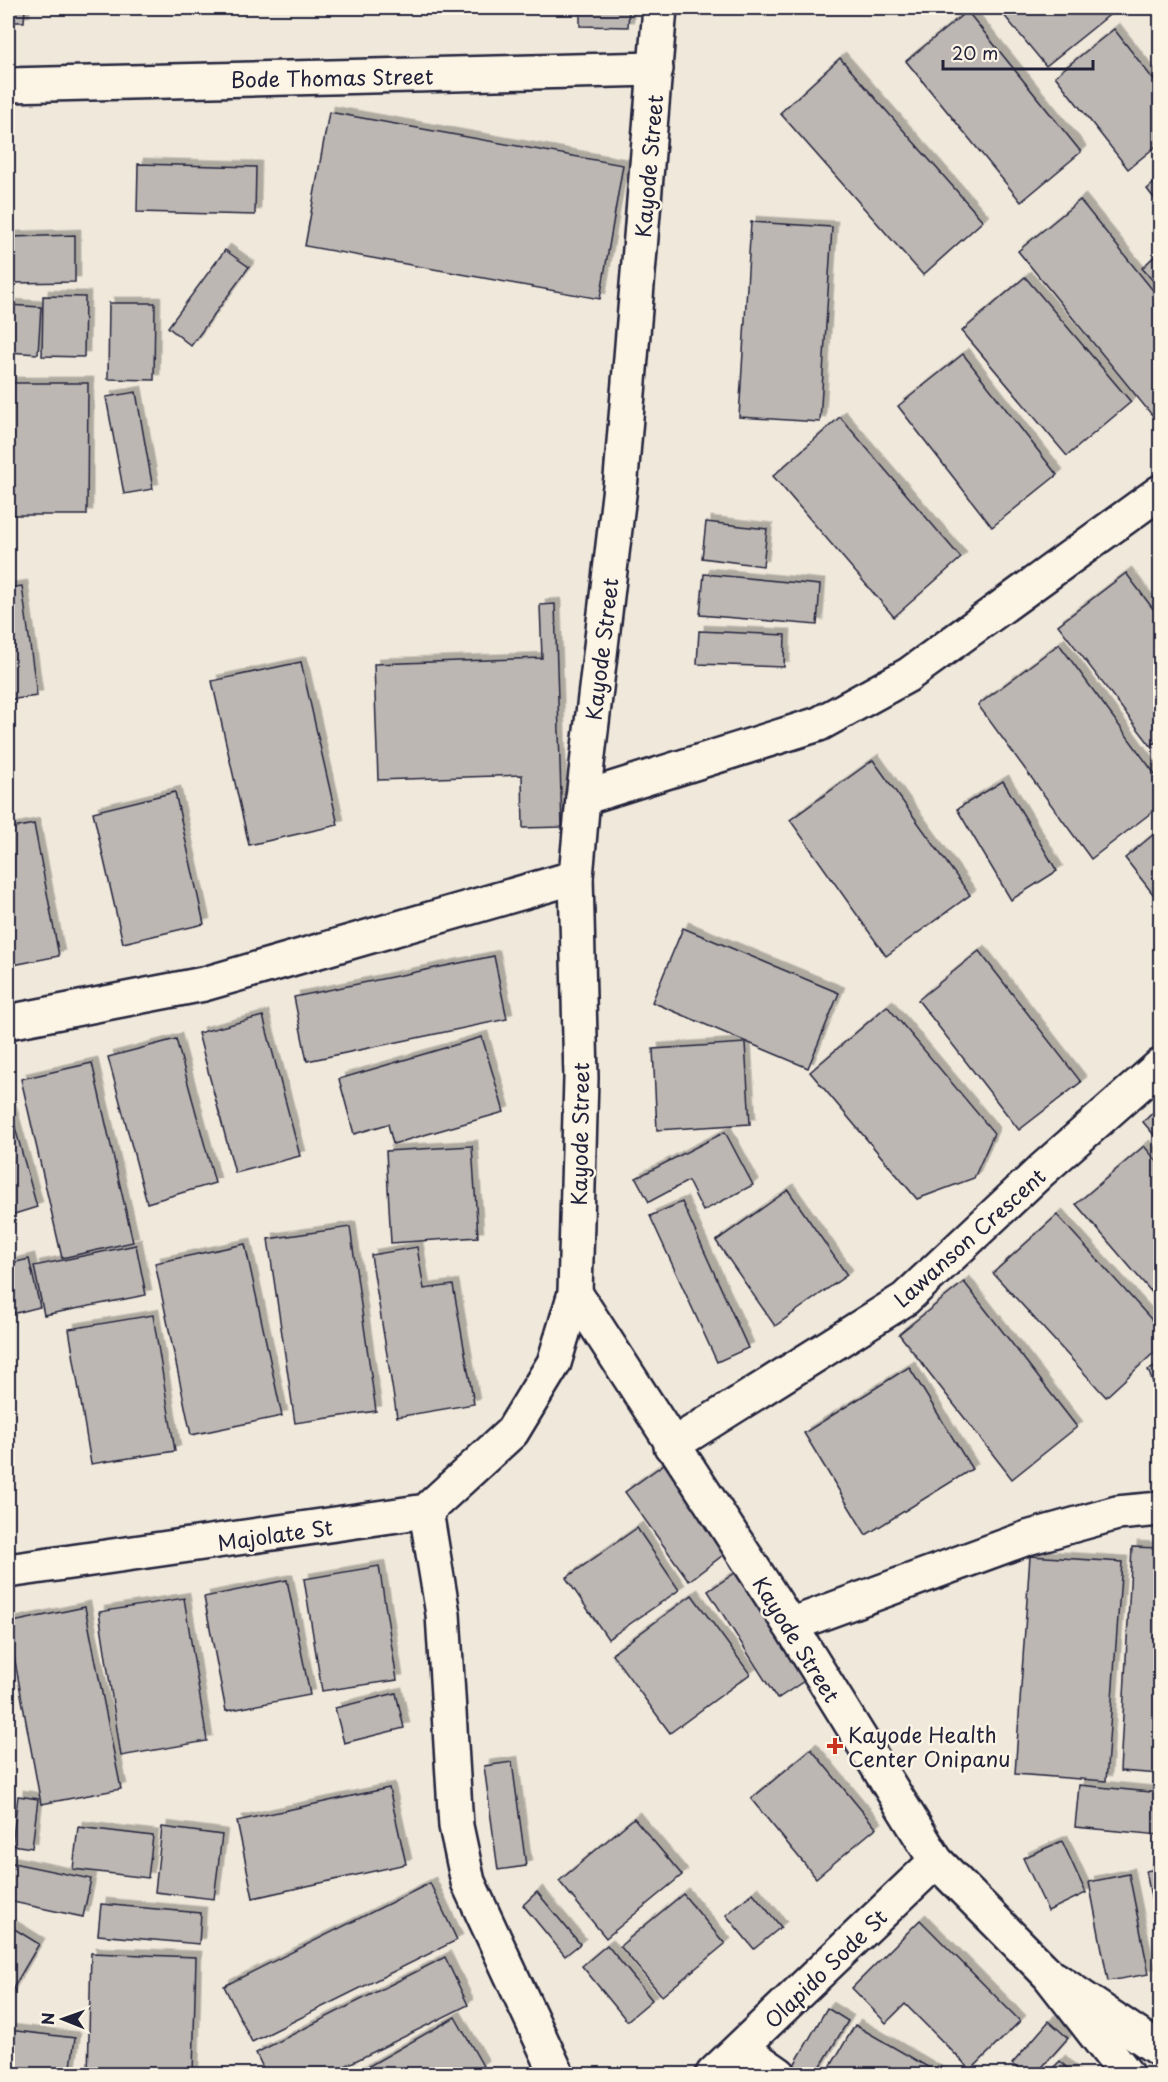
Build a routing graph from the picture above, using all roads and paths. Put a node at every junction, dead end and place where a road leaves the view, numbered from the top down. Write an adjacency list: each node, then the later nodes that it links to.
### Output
1 (660, 8): 2 (street, Kayode Street)
2 (656, 69): 3 (street, Bode Thomas Street); 5 (street, Kayode Street)
3 (8, 85)
4 (1161, 492): 5 (street)
5 (583, 798): 6 (street, Kayode Street)
6 (576, 877): 7 (street); 9 (street, Kayode Street)
7 (8, 1022)
8 (1161, 1065): 10 (street, Lawanson Crescent)
9 (575, 1293): 10 (street, Kayode Street); 12 (street, Kayode Street)
10 (671, 1446): 14 (street, Kayode Street)
11 (1161, 1509): 14 (street)
12 (426, 1511): 13 (street, Majolate St); 19 (street)
13 (8, 1571)
14 (790, 1625): 15 (street, Kayode Street)
15 (936, 1861): 16 (street, Kayode Street); 17 (street, Olapido Sode St)
16 (1050, 1975): 18 (street, Kayode Street); 22 (street)
17 (742, 2049): 20 (street, Olapido Sode St); 21 (street)
18 (1161, 2050)
19 (557, 2074)
20 (713, 2074)
21 (779, 2074)
22 (1126, 2074)

